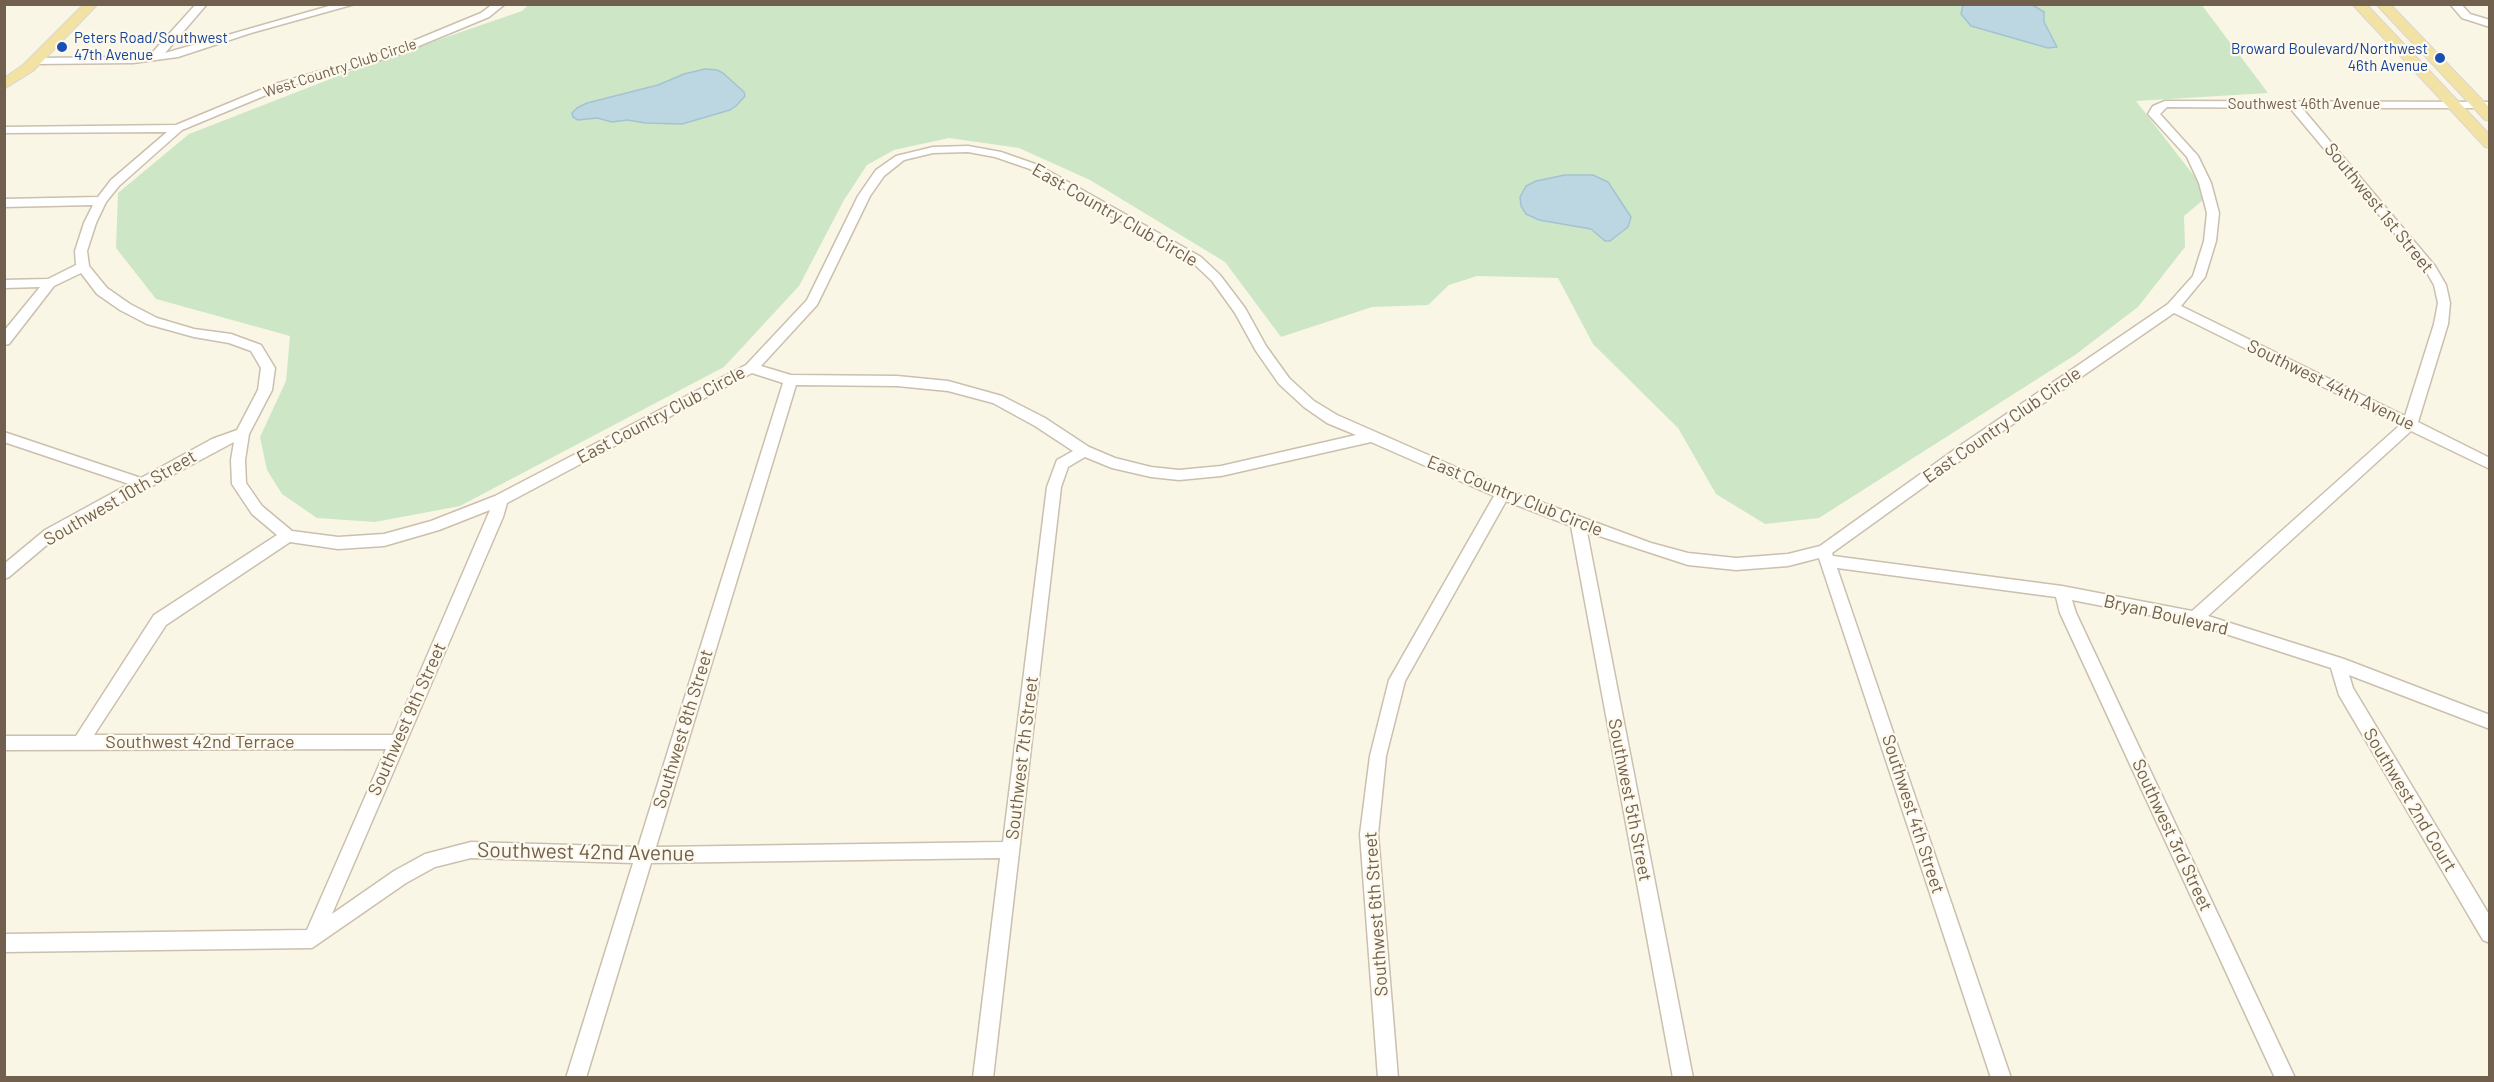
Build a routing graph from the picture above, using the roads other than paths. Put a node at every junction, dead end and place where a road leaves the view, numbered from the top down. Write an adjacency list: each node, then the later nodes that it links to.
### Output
1 (93, 4): 12 (main road)
2 (202, 4): 11 (street)
3 (308, 4): 9 (street)
4 (350, 4): 9 (street)
5 (500, 4): 20 (street, West Country Club Circle)
6 (2358, 4): 16 (main road)
7 (2382, 4): 17 (main road)
8 (2455, 4): 10 (street)
9 (298, 17): 11 (street)
10 (2490, 24)
11 (154, 58): 12 (street)
12 (32, 64): 13 (main road); 14 (main road)
13 (4, 85)
14 (4, 101)
15 (2293, 104): 16 (street, Southwest 46th Avenue); 18 (street, Southwest 46th Avenue); 32 (street, Southwest 1st Street)
16 (2452, 105): 17 (street, Southwest 46th Avenue); 22 (main road)
17 (2484, 105): 19 (main road)
18 (2157, 108): 28 (street, East Country Club Circle)
19 (2490, 117)
20 (178, 128): 21 (street); 23 (street)
21 (4, 130)
22 (2490, 144)
23 (101, 201): 24 (street); 25 (street)
24 (4, 203)
25 (83, 267): 26 (street); 33 (street)
26 (50, 283): 27 (street); 29 (street)
27 (4, 284)
28 (2173, 307): 32 (street, Southwest 44th Avenue); 43 (street, East Country Club Circle)
29 (4, 341)
30 (751, 368): 31 (street); 35 (street, East Country Club Circle); 40 (street, East Country Club Circle)
31 (791, 380): 36 (street); 53 (street, Southwest 8th Street)
32 (2410, 424): 37 (street, Southwest 44th Avenue); 46 (street)
33 (242, 434): 38 (street, Southwest 10th Street); 42 (street)
34 (4, 437): 38 (street)
35 (1371, 437): 36 (street); 39 (street, East Country Club Circle)
36 (1084, 451): 52 (street, Southwest 7th Street)
37 (2490, 464)
38 (141, 483): 44 (street, Southwest 10th Street)
39 (1503, 494): 41 (street, East Country Club Circle); 59 (street, Southwest 6th Street)
40 (500, 500): 42 (street, East Country Club Circle); 50 (street, Southwest 9th Street)
41 (1578, 523): 43 (street, East Country Club Circle); 60 (street, Southwest 5th Street)
42 (288, 536): 49 (street)
43 (1826, 556): 45 (street, Bryan Boulevard); 61 (street, Southwest 4th Street)
44 (4, 573)
45 (2062, 592): 46 (street, Bryan Boulevard); 62 (street, Southwest 3rd Street)
46 (2195, 618): 47 (street, Bryan Boulevard)
47 (2338, 664): 48 (street, Bryan Boulevard); 54 (street, Southwest 2nd Court)
48 (2490, 722)
49 (81, 742): 50 (street, Southwest 42nd Terrace); 51 (street, Southwest 42nd Terrace)
50 (396, 742): 55 (street, Southwest 9th Street)
51 (4, 743)
52 (1012, 850): 53 (street, Southwest 42nd Avenue); 58 (street, Southwest 7th Street)
53 (644, 855): 55 (street, Southwest 42nd Avenue); 57 (street, Southwest 8th Street)
54 (2490, 934)
55 (312, 939): 56 (street)
56 (4, 943)
57 (576, 1077)
58 (983, 1077)
59 (1388, 1077)
60 (1683, 1077)
61 (2001, 1077)
62 (2285, 1077)

